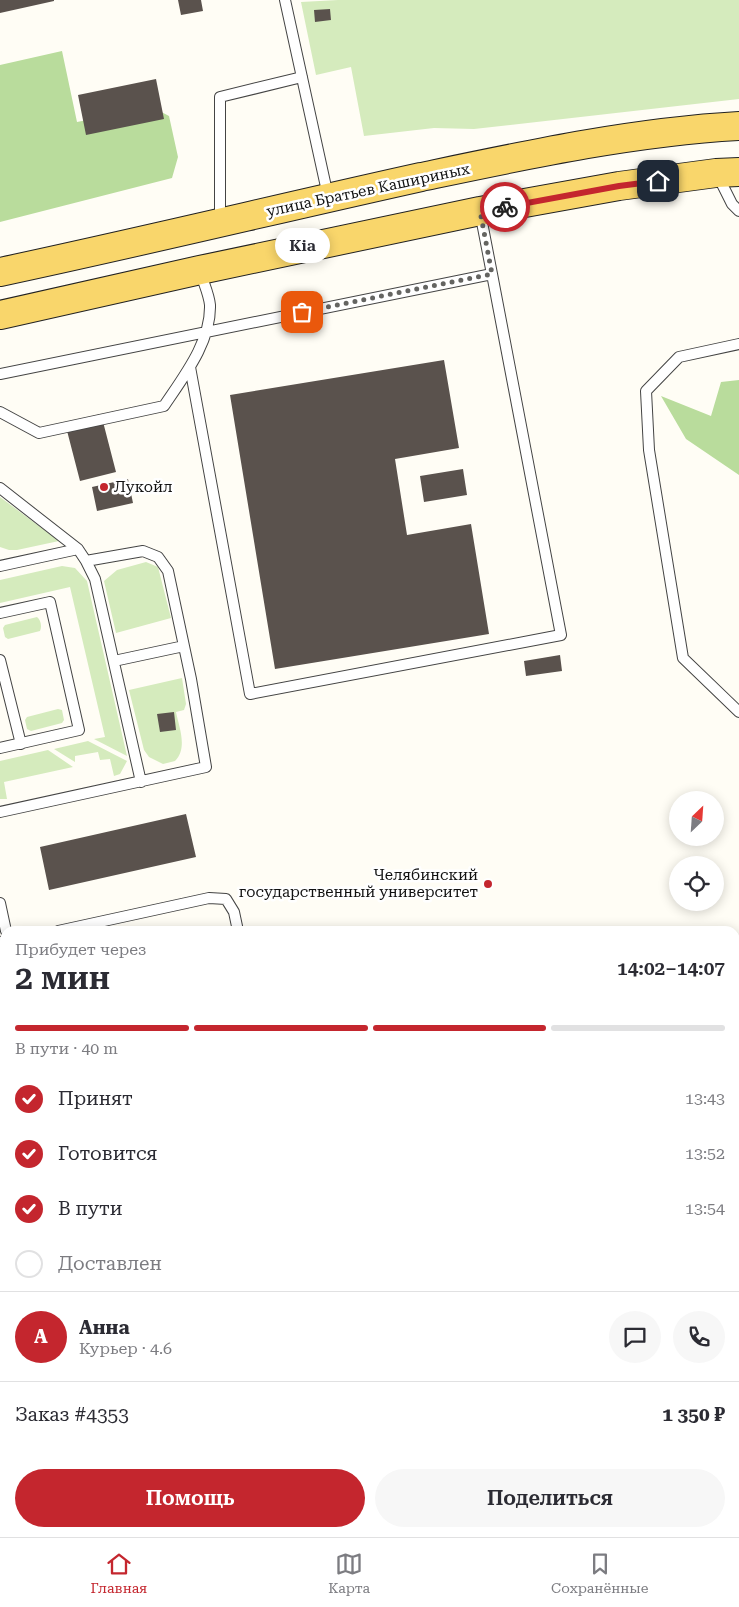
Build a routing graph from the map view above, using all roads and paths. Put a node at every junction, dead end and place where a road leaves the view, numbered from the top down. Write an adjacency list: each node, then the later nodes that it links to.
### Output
1 (285, 0): 2 (lane)
2 (302, 77): 5 (lane); 8 (lane)
3 (739, 126): 5 (main road, улица Братьев Кашириных)
4 (728, 172): 6 (main road); 7 (lane)
5 (328, 197): 8 (main road, улица Братьев Кашириных)
6 (480, 211): 9 (main road); 11 (lane)
7 (739, 211)
8 (220, 223): 10 (main road, улица Братьев Кашириных)
9 (200, 270): 12 (main road); 13 (lane)
10 (0, 272)
11 (492, 274): 13 (lane); 15 (lane)
12 (0, 315)
13 (207, 331): 15 (lane); 16 (lane)
14 (739, 344): 26 (lane)
15 (190, 367): 17 (lane)
16 (0, 374)
17 (0, 412)
18 (0, 488): 19 (lane)
19 (78, 548): 20 (lane); 21 (lane)
20 (86, 561): 23 (lane); 25 (lane)
21 (0, 566)
22 (0, 613): 27 (lane)
23 (184, 646): 25 (lane); 29 (lane)
24 (0, 660): 27 (lane)
25 (114, 661): 29 (lane)
26 (739, 712)
27 (20, 744): 28 (lane)
28 (0, 748)
29 (140, 782): 30 (lane)
30 (0, 812)
31 (0, 903): 32 (lane)
32 (5, 926)
33 (81, 926): 34 (lane)
34 (237, 926)

